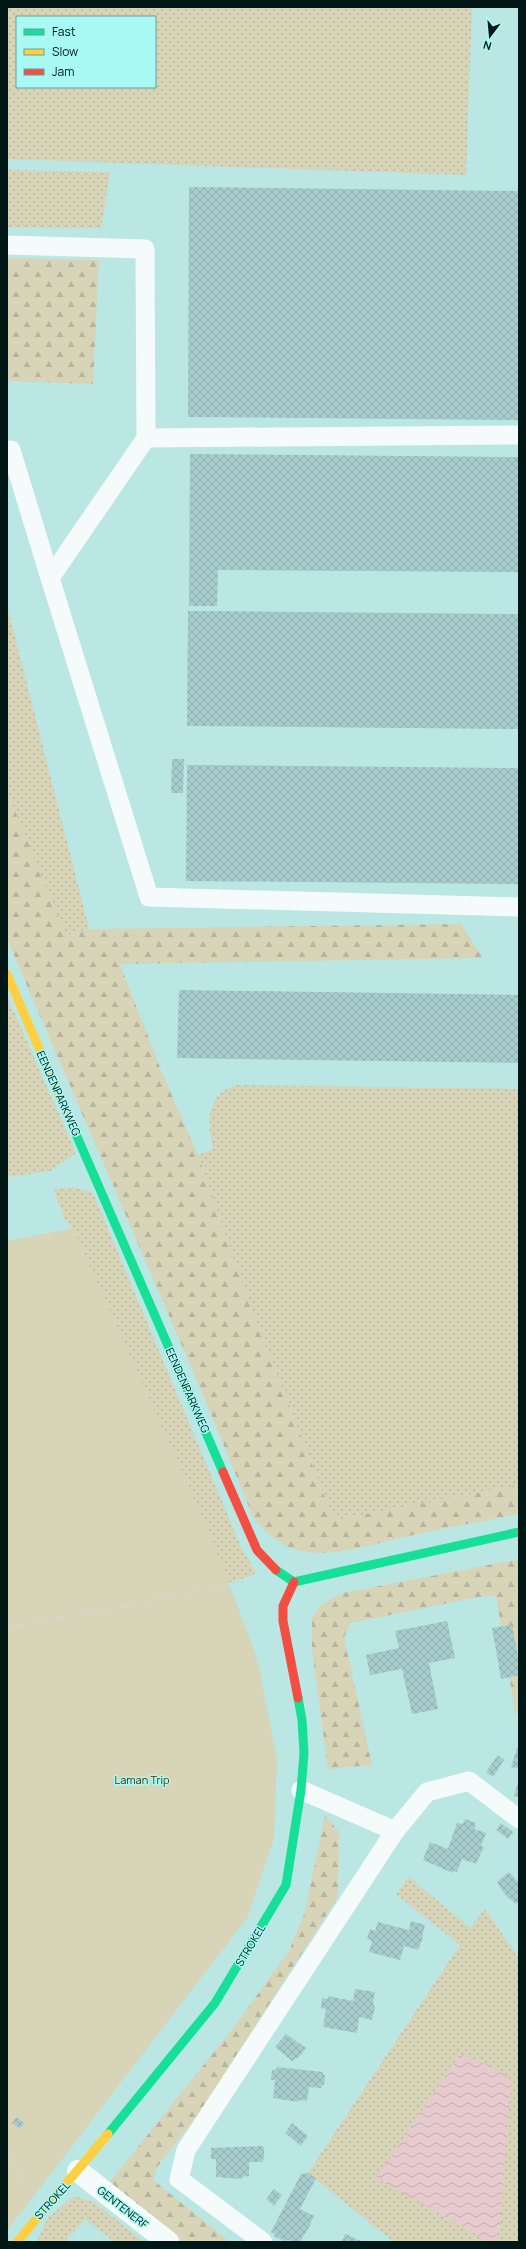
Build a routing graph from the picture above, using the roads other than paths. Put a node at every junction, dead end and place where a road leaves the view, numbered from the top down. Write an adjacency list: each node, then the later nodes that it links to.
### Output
1 (7, 245): 3 (lane)
2 (519, 435): 3 (lane)
3 (146, 438): 5 (lane)
4 (7, 451): 5 (lane)
5 (50, 578): 6 (lane)
6 (519, 906)
7 (7, 974): 9 (street, EENDENPARKWEG)
8 (519, 1532): 9 (street)
9 (294, 1582): 10 (street, STROKEL)
10 (301, 1790): 12 (lane); 13 (street, STROKEL)
11 (519, 1819): 12 (lane)
12 (395, 1831): 16 (lane)
13 (78, 2171): 14 (street, STROKEL); 15 (street, GENTENERF)
14 (17, 2242)
15 (168, 2242)
16 (263, 2242)

